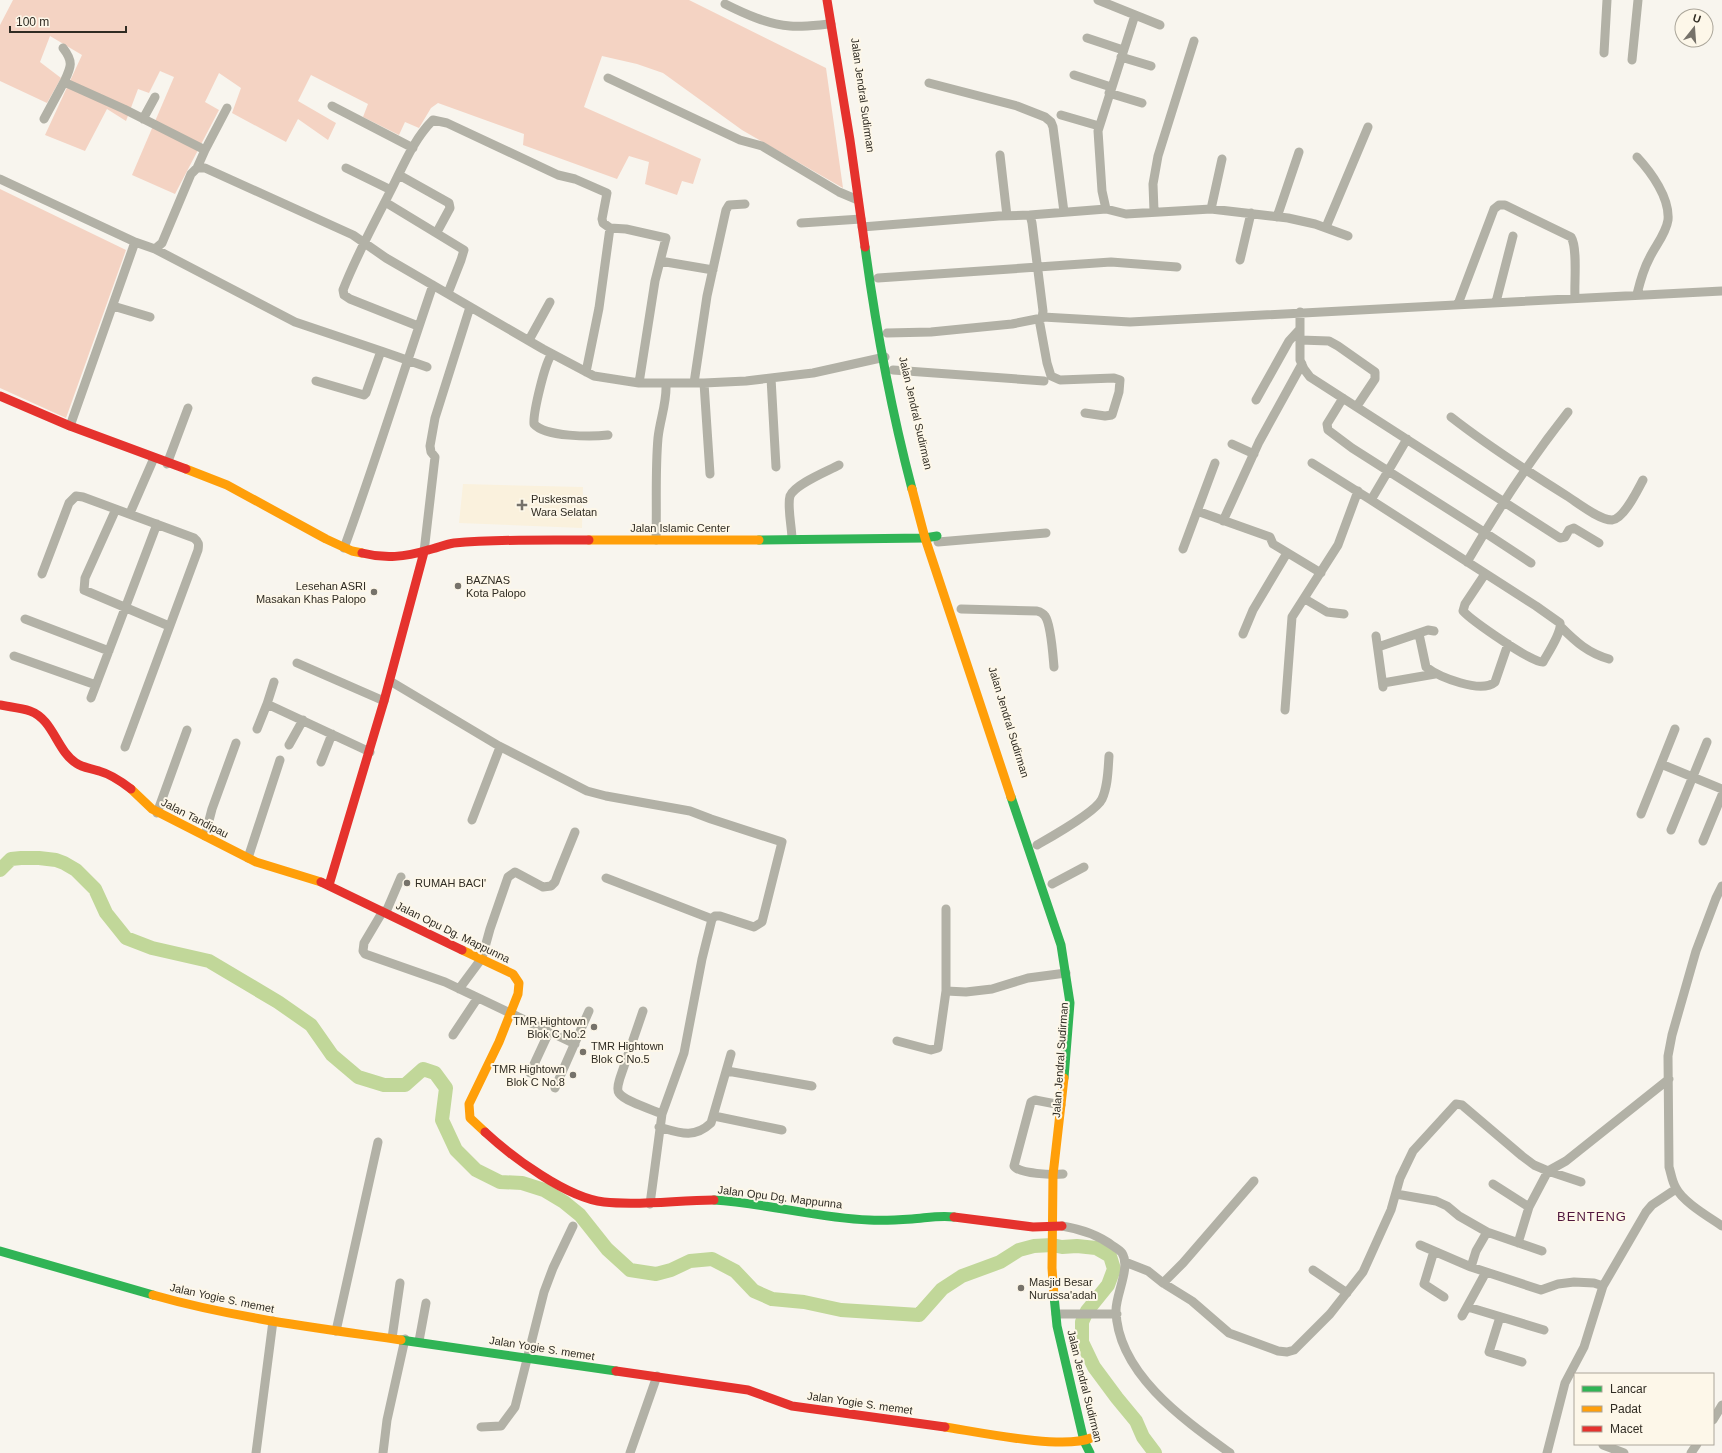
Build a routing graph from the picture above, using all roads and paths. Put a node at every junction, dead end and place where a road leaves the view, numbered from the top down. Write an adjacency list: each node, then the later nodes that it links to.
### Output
1 (827, 0): 8 (main road, Jalan Jendral Sudirman)
2 (836, 0): 54 (main road, Jalan Jendral Sudirman)
3 (1098, 0): 7 (street)
4 (1607, 0): 14 (street)
5 (1638, 0): 15 (street)
6 (725, 4): 8 (street)
7 (1135, 14): 9 (street); 13 (street)
8 (831, 24): 42 (main road, Jalan Jendral Sudirman)
9 (1160, 25)
10 (1087, 38): 13 (street)
11 (1194, 41): 47 (street)
12 (63, 48): 19 (street)
13 (1122, 53): 16 (street); 21 (street)
14 (1604, 53)
15 (1632, 60)
16 (1151, 66)
17 (1074, 75): 21 (street)
18 (608, 78): 42 (street)
19 (64, 82): 27 (street); 28 (street)
20 (929, 82): 48 (street)
21 (1110, 90): 23 (street); 29 (street)
22 (155, 97): 28 (street)
23 (1142, 103)
24 (332, 106): 31 (street)
25 (227, 108): 32 (street)
26 (1061, 115): 29 (street)
27 (44, 119)
28 (144, 119): 32 (street)
29 (1099, 126): 45 (street)
30 (1368, 127): 55 (street)
31 (413, 148): 39 (street); 56 (street)
32 (205, 150): 37 (street)
33 (1299, 152): 52 (street)
34 (1000, 156): 51 (street)
35 (1637, 157): 72 (street)
36 (1222, 159): 46 (street)
37 (197, 168): 61 (street); 62 (street)
38 (346, 168): 41 (street)
39 (399, 175): 41 (street); 57 (street)
40 (0, 179): 60 (street)
41 (391, 190): 43 (street)
42 (858, 200): 54 (main road, Jalan Jendral Sudirman)
43 (385, 202): 57 (street); 61 (street)
44 (745, 204): 67 (street)
45 (1106, 209): 47 (street); 48 (street)
46 (1212, 209): 47 (street); 49 (street)
47 (1154, 211)
48 (1064, 212): 50 (street)
49 (1251, 213): 52 (street); 63 (street)
50 (1030, 215): 51 (street); 66 (street)
51 (1007, 216): 54 (street)
52 (1277, 217): 55 (street)
53 (801, 223): 54 (street)
54 (864, 224): 68 (main road, Jalan Jendral Sudirman); 89 (main road, Jalan Jendral Sudirman)
55 (1326, 227): 58 (street)
56 (610, 228): 64 (street); 94 (street)
57 (437, 232): 71 (street)
58 (1348, 236)
59 (1513, 236): 75 (street)
60 (135, 242): 62 (street); 77 (street)
61 (363, 242): 69 (street); 82 (street)
62 (155, 249): 87 (street)
63 (1240, 260)
64 (660, 261): 67 (street); 98 (street)
65 (1177, 267): 66 (street)
66 (1037, 268): 68 (street); 81 (street)
67 (714, 270): 99 (street)
68 (878, 278): 84 (main road, Jalan Jendral Sudirman)
69 (433, 285): 71 (street); 82 (street)
70 (1722, 291): 72 (street)
71 (448, 293): 78 (street)
72 (1638, 294): 73 (street)
73 (1575, 298): 75 (street); 76 (street)
74 (550, 302): 85 (street)
75 (1496, 302): 76 (street)
76 (1458, 304): 79 (street)
77 (113, 306): 80 (street); 110 (street)
78 (470, 307): 85 (street); 143 (street)
79 (1300, 312): 81 (street); 83 (street)
80 (150, 317)
81 (1041, 318): 84 (street); 108 (street)
82 (418, 326): 90 (street)
83 (1300, 329): 86 (street); 104 (street)
84 (887, 333): 89 (main road, Jalan Jendral Sudirman)
85 (529, 340): 88 (street)
86 (1300, 340): 91 (street); 105 (street)
87 (381, 351): 90 (street); 96 (street)
88 (552, 354): 94 (street); 111 (street)
89 (886, 357): 93 (main road, Jalan Jendral Sudirman); 95 (street); 136 (main road, Jalan Jendral Sudirman)
90 (407, 359): 92 (street); 141 (street)
91 (1302, 364): 103 (street); 114 (street)
92 (427, 367)
93 (893, 370): 97 (street); 125 (main road, Jalan Jendral Sudirman)
94 (586, 372): 98 (street)
95 (771, 378): 100 (street); 120 (street)
96 (316, 381)
97 (1044, 381)
98 (639, 383): 101 (street)
99 (694, 383): 100 (street); 101 (street)
100 (704, 383): 123 (street)
101 (666, 384): 139 (street)
102 (0, 396): 110 (main road, Jalan Islamic Center)
103 (1343, 398): 105 (street); 121 (street)
104 (1256, 400)
105 (1357, 406): 112 (street)
106 (188, 408): 118 (street)
107 (1568, 412): 122 (street)
108 (1085, 414)
109 (1451, 417): 122 (street)
110 (70, 426): 115 (main road, Jalan Islamic Center)
111 (608, 435)
112 (1406, 439): 121 (street); 128 (street)
113 (1232, 444): 114 (street)
114 (1254, 454): 132 (street)
115 (154, 458): 118 (main road, Jalan Islamic Center); 131 (street)
116 (1215, 462): 130 (street)
117 (1312, 463): 126 (street)
118 (167, 464): 141 (main road, Jalan Islamic Center)
119 (839, 465): 137 (street)
120 (776, 467)
121 (1388, 469): 127 (street); 134 (street)
122 (1525, 470): 124 (street); 128 (street)
123 (710, 474)
124 (1643, 480)
125 (922, 489)
126 (1358, 491): 127 (street); 147 (street)
127 (1371, 500): 145 (street)
128 (1503, 500): 134 (street); 140 (street)
129 (116, 509): 131 (street); 148 (street); 151 (street)
130 (1197, 511): 132 (street); 142 (street)
131 (130, 513): 133 (street)
132 (1223, 521): 144 (street)
133 (157, 524): 151 (street); 155 (street)
134 (1484, 532): 145 (street); 146 (street)
135 (1046, 533): 138 (street)
136 (925, 538): 137 (main road, Jalan Islamic Center); 138 (main road, Jalan Islamic Center); 216 (main road, Jalan Jendral Sudirman)
137 (792, 539): 139 (main road, Jalan Islamic Center)
138 (938, 539)
139 (656, 540): 143 (main road, Jalan Islamic Center)
140 (1599, 543)
141 (344, 548): 143 (main road, Jalan Islamic Center)
142 (1183, 549)
143 (424, 552): 169 (main road)
144 (1287, 553): 147 (street); 158 (street)
145 (1466, 562): 149 (street)
146 (1531, 563)
147 (1321, 573): 150 (street)
148 (42, 574)
149 (1485, 574): 156 (street); 161 (street)
150 (1305, 598): 153 (street); 176 (street)
151 (125, 608): 155 (street); 163 (street)
152 (961, 609): 167 (street)
153 (1344, 614)
154 (25, 619): 163 (street)
155 (169, 626): 186 (street)
156 (1561, 627): 161 (street); 165 (street)
157 (1434, 631): 159 (street)
158 (1244, 634)
159 (1419, 634): 162 (street); 168 (street)
160 (1376, 636): 162 (street)
161 (1508, 644): 168 (street)
162 (1378, 647): 168 (street)
163 (109, 650): 171 (street)
164 (14, 656): 171 (street)
165 (1609, 659)
166 (297, 663): 173 (street)
167 (1054, 667)
168 (1435, 674)
169 (390, 681): 173 (main road); 187 (street)
170 (274, 682): 174 (street)
171 (96, 685): 172 (street)
172 (91, 698)
173 (384, 701): 188 (main road)
174 (266, 704): 177 (street); 178 (street)
175 (0, 705): 196 (main road, Jalan Tandipau)
176 (1285, 710)
177 (303, 720): 181 (street); 184 (street)
178 (257, 729)
179 (1675, 729): 192 (street)
180 (188, 730): 196 (street)
181 (332, 734): 188 (street); 191 (street)
182 (1707, 742): 193 (street)
183 (236, 743): 201 (street)
184 (290, 744)
185 (1003, 744): 203 (main road, Jalan Jendral Sudirman)
186 (125, 746)
187 (500, 747): 198 (street); 213 (street)
188 (370, 752): 209 (main road)
189 (1109, 756): 203 (street)
190 (280, 760): 204 (street)
191 (322, 762)
192 (1661, 764): 193 (street); 197 (street)
193 (1693, 777): 194 (street); 199 (street)
194 (1722, 789)
195 (1722, 795): 202 (street)
196 (157, 813): 201 (main road, Jalan Tandipau)
197 (1641, 814)
198 (472, 820)
199 (1671, 830)
200 (575, 832): 215 (street)
201 (205, 836): 204 (main road, Jalan Tandipau)
202 (1703, 841)
203 (1038, 848)
204 (248, 858): 209 (main road, Jalan Tandipau)
205 (1084, 867): 208 (street)
206 (401, 877): 212 (street)
207 (606, 878): 213 (street)
208 (1052, 884)
209 (329, 885): 212 (main road, Jalan Tandipau)
210 (1722, 886): 230 (street)
211 (946, 909): 218 (street)
212 (384, 912): 215 (main road, Jalan Opu Dg. Mappunna); 217 (street)
213 (712, 919): 234 (street)
214 (1068, 938): 240 (main road, Jalan Jendral Sudirman)
215 (482, 958): 217 (street); 222 (main road, Jalan Opu Dg. Mappunna)
216 (1066, 973): 218 (street); 233 (main road, Jalan Jendral Sudirman)
217 (459, 989): 219 (street)
218 (946, 991): 225 (street)
219 (477, 999): 222 (street); 224 (street)
220 (589, 1011): 226 (street)
221 (643, 1011): 234 (street)
222 (511, 1015): 223 (street); 247 (main road, Jalan Opu Dg. Mappunna)
223 (549, 1032): 226 (street); 229 (street)
224 (453, 1035)
225 (897, 1041)
226 (574, 1044): 232 (street)
227 (731, 1054): 228 (street)
228 (727, 1071): 231 (street); 235 (street)
229 (530, 1073)
230 (1669, 1079): 239 (street); 245 (street)
231 (812, 1086)
232 (555, 1088)
233 (1061, 1105): 240 (main road, Jalan Jendral Sudirman); 240 (street)
234 (662, 1114): 236 (street)
235 (714, 1116): 236 (street); 237 (street)
236 (659, 1127): 247 (street)
237 (782, 1130)
238 (378, 1142): 276 (street)
239 (1548, 1171): 242 (street); 246 (street); 248 (street)
240 (1058, 1175): 243 (main road, Jalan Jendral Sudirman); 253 (main road, Jalan Jendral Sudirman)
241 (1254, 1181): 264 (street)
242 (1581, 1182)
243 (1062, 1184)
244 (1493, 1184): 248 (street)
245 (1676, 1189): 251 (street); 265 (street)
246 (1396, 1194): 252 (street); 266 (street)
247 (650, 1204): 253 (main road, Jalan Opu Dg. Mappunna)
248 (1529, 1207): 254 (street)
249 (1062, 1222): 253 (main road); 259 (street)
250 (573, 1226): 280 (street)
251 (1722, 1226)
252 (1487, 1232): 254 (street); 260 (street)
253 (1057, 1235): 270 (main road, Jalan Jendral Sudirman)
254 (1518, 1243): 258 (street)
255 (1420, 1245): 257 (street)
256 (0, 1251): 274 (main road, Jalan Yogie S. memet)
257 (1434, 1251): 260 (street); 267 (street)
258 (1542, 1251)
259 (1125, 1262): 264 (street); 271 (street)
260 (1471, 1267): 262 (street)
261 (1313, 1270): 266 (street)
262 (1486, 1272): 265 (street); 269 (street)
263 (400, 1282): 277 (street)
264 (1163, 1283): 266 (street)
265 (1603, 1286): 294 (street)
266 (1347, 1293)
267 (1444, 1296)
268 (426, 1303): 279 (street)
269 (1468, 1307): 272 (street); 273 (street)
270 (1059, 1313): 271 (street); 286 (main road, Jalan Jendral Sudirman)
271 (1117, 1314): 293 (street)
272 (1462, 1316)
273 (1500, 1317): 275 (street); 281 (street)
274 (273, 1321): 276 (main road, Jalan Yogie S. memet); 288 (street)
275 (1544, 1330)
276 (336, 1331): 277 (main road, Jalan Yogie S. memet)
277 (392, 1338): 278 (main road, Jalan Yogie S. memet)
278 (405, 1339): 279 (main road, Jalan Yogie S. memet); 289 (street)
279 (418, 1342): 280 (main road, Jalan Yogie S. memet)
280 (526, 1358): 282 (main road, Jalan Yogie S. memet); 285 (street)
281 (1522, 1362)
282 (657, 1376): 286 (main road, Jalan Yogie S. memet); 290 (street)
283 (1722, 1405): 284 (street)
284 (1714, 1418)
285 (481, 1427)
286 (1087, 1439): 291 (main road, Jalan Jendral Sudirman); 292 (main road, Jalan Jendral Sudirman)
287 (1603, 1445): 295 (street)
288 (256, 1453)
289 (383, 1453)
290 (630, 1453)
291 (1090, 1453)
292 (1099, 1453)
293 (1230, 1453)
294 (1547, 1453)
295 (1624, 1453)

